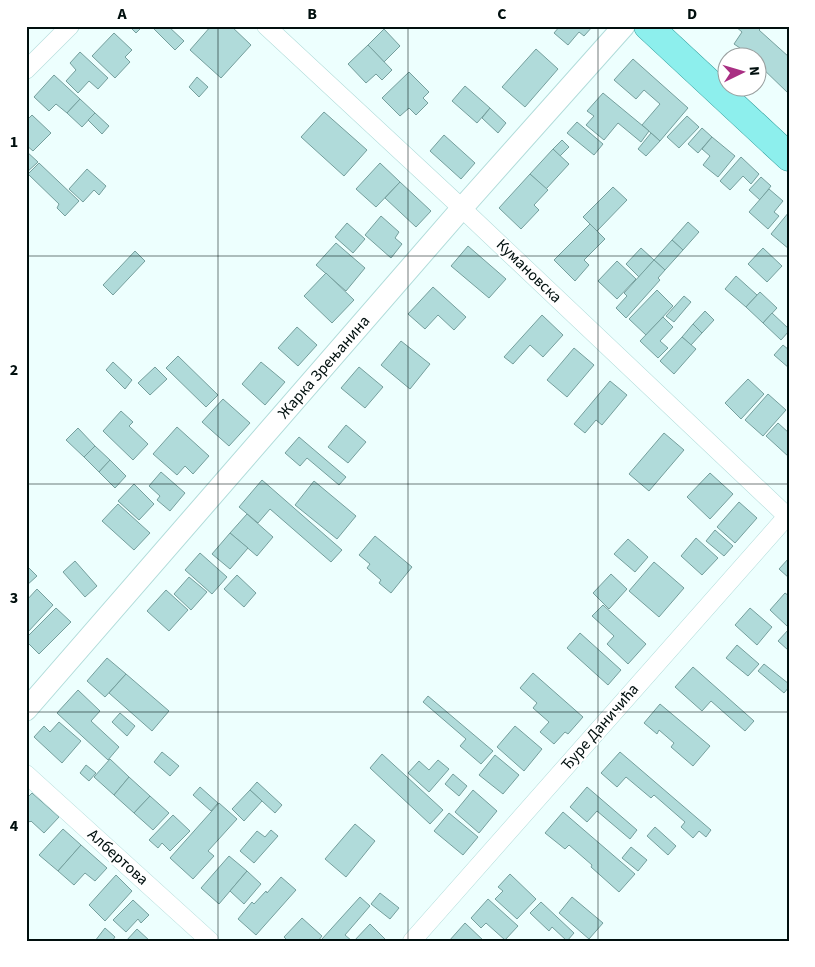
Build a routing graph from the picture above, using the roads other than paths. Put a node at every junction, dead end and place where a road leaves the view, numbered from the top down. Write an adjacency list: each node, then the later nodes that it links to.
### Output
1 (70, 26): 5 (street)
2 (266, 26): 7 (street, Кумановска)
3 (624, 26): 7 (street, Жарка Зрењанина)
4 (648, 26): 6 (main road)
5 (26, 70)
6 (789, 156)
7 (462, 208): 8 (street, Кумановска); 9 (street, Жарка Зрењанина)
8 (788, 516): 12 (street, Ђуре Даничића)
9 (28, 705)
10 (26, 774): 11 (street, Албертова)
11 (210, 941)
12 (412, 941)

